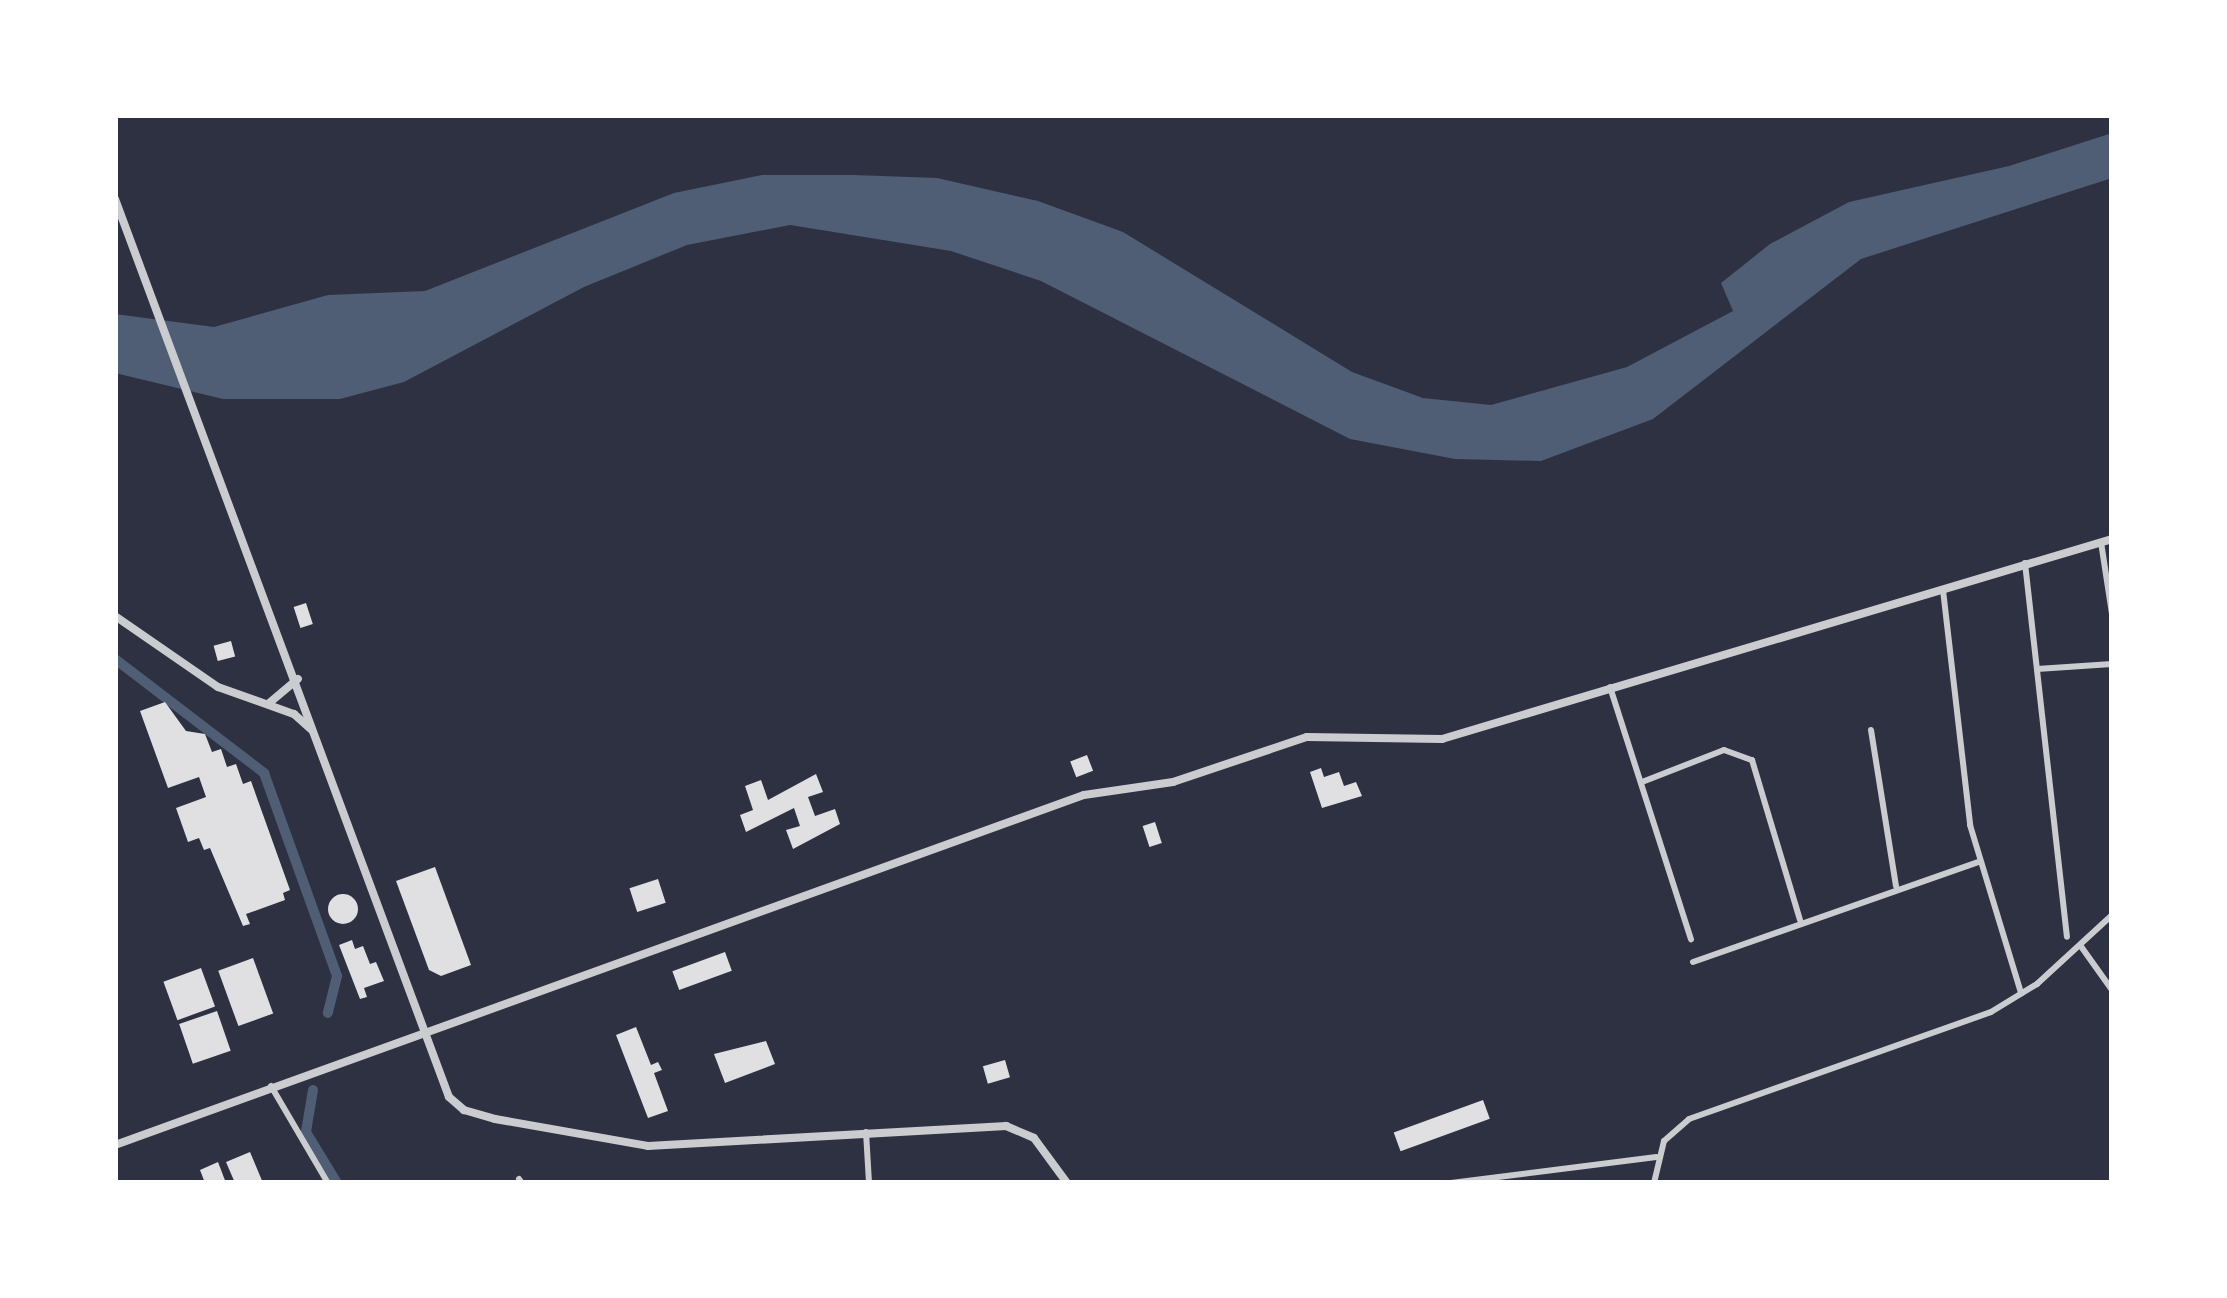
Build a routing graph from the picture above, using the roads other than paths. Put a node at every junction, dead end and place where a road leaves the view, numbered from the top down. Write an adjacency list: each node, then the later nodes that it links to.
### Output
1 (116, 203): 10 (street)
2 (2112, 539): 3 (street)
3 (2101, 542): 4 (street); 6 (street)
4 (2024, 564): 5 (street); 9 (street)
5 (1942, 588): 11 (street); 16 (street)
6 (2112, 614)
7 (115, 616): 12 (street)
8 (2112, 664): 9 (street)
9 (2038, 669): 20 (street)
10 (298, 679): 12 (street); 14 (street)
11 (1610, 686): 15 (street); 26 (street)
12 (267, 704): 14 (street)
13 (1872, 730): 17 (street)
14 (318, 738): 26 (street)
15 (1642, 782): 19 (street); 21 (street)
16 (1978, 862): 17 (street); 25 (street)
17 (1896, 886): 19 (street)
18 (2112, 915): 22 (street)
19 (1800, 920): 23 (street)
20 (2068, 937)
21 (1691, 939)
22 (2080, 945): 24 (street); 25 (street)
23 (1693, 962)
24 (2112, 990)
25 (2021, 993): 30 (street)
26 (424, 1034): 27 (street); 28 (street)
27 (270, 1085): 29 (street); 32 (street)
28 (866, 1132): 33 (street); 34 (street)
29 (115, 1145)
30 (1656, 1157): 31 (street); 37 (street)
31 (1586, 1170): 35 (street); 36 (street)
32 (328, 1183)
33 (869, 1183)
34 (1067, 1183)
35 (1450, 1183)
36 (1585, 1183)
37 (1654, 1183)

